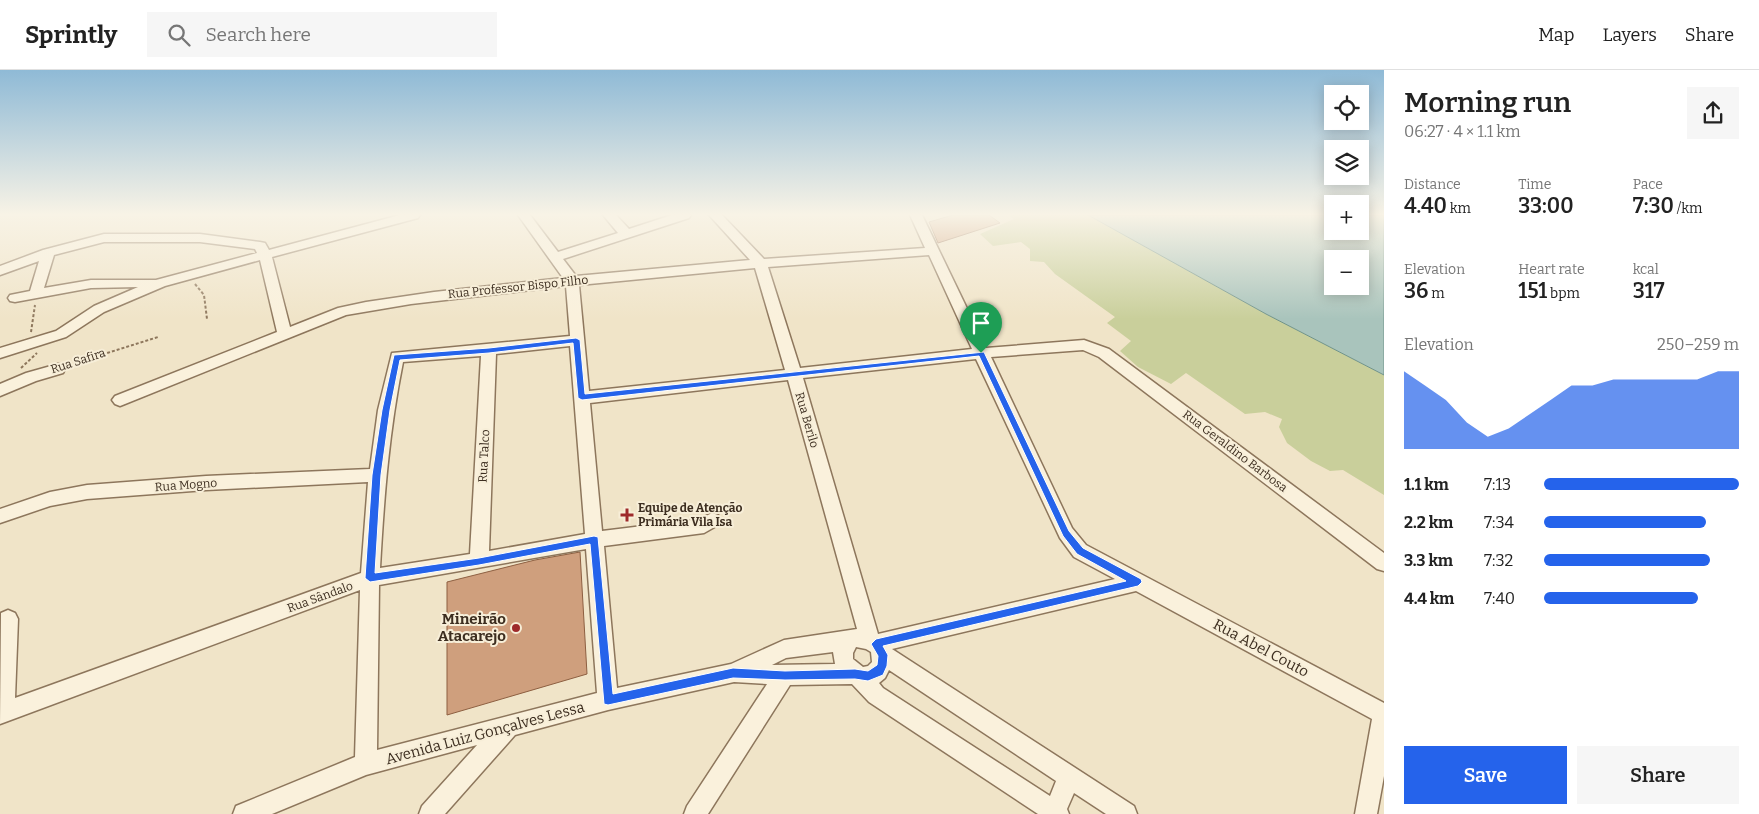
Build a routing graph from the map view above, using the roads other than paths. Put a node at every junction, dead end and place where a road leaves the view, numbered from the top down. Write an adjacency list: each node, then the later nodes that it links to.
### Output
1 (60, 250): 8 (street)
2 (262, 250): 9 (street)
3 (285, 250): 9 (street)
4 (548, 250): 10 (street)
5 (579, 250): 10 (street)
6 (748, 250): 11 (street, Rua Berilo)
7 (933, 252): 11 (street, Rua Professor Bispo Filho); 21 (street)
8 (48, 253): 12 (street); 15 (street)
9 (265, 255): 14 (street); 17 (street)
10 (554, 258): 13 (street)
11 (760, 263): 13 (street, Rua Professor Bispo Filho); 23 (street, Rua Berilo)
12 (0, 271)
13 (572, 281): 17 (street, Rua Professor Bispo Filho); 18 (street)
14 (160, 283): 15 (street); 20 (street)
15 (36, 294): 16 (street)
16 (15, 298)
17 (285, 334): 26 (street, Rua Professor Bispo Filho)
18 (576, 340): 19 (street); 25 (street)
19 (489, 350): 27 (street); 31 (street, Rua Talco)
20 (0, 353)
21 (981, 353): 23 (street); 32 (street, Rua Geraldino Barbosa); 34 (street, Rua Abel Couto)
22 (58, 369): 24 (street, Rua Safira)
23 (794, 373): 25 (street); 36 (street, Rua Berilo)
24 (0, 390)
25 (582, 398): 30 (street)
26 (120, 400)
27 (377, 475): 28 (street, Rua Mogno); 33 (street)
28 (0, 516)
29 (712, 520): 30 (street, Rua Sândalo)
30 (594, 540): 31 (street, Rua Sândalo); 40 (street)
31 (479, 562): 33 (street, Rua Sândalo)
32 (1384, 563)
33 (370, 578): 41 (street, Rua Sândalo); 44 (street)
34 (1138, 582): 36 (street, Avenida Luiz Gonçalves Lessa); 42 (street, Rua Abel Couto)
35 (8, 619): 41 (street)
36 (870, 645): 37 (street, Avenida Luiz Gonçalves Lessa); 38 (street); 38 (street); 45 (street)
37 (733, 673): 39 (street, Avenida Luiz Gonçalves Lessa); 40 (street, Avenida Luiz Gonçalves Lessa)
38 (856, 674): 39 (street, Avenida Luiz Gonçalves Lessa); 46 (street)
39 (785, 676): 49 (street)
40 (608, 700): 43 (street, Avenida Luiz Gonçalves Lessa)
41 (2, 713)
42 (1384, 714): 51 (street)
43 (510, 725): 44 (street, Avenida Luiz Gonçalves Lessa); 48 (street)
44 (366, 764): 47 (street, Avenida Luiz Gonçalves Lessa)
45 (1068, 776): 46 (street); 50 (street)
46 (1056, 813)
47 (244, 814)
48 (430, 814)
49 (695, 814)
50 (1126, 814)
51 (1366, 814)

